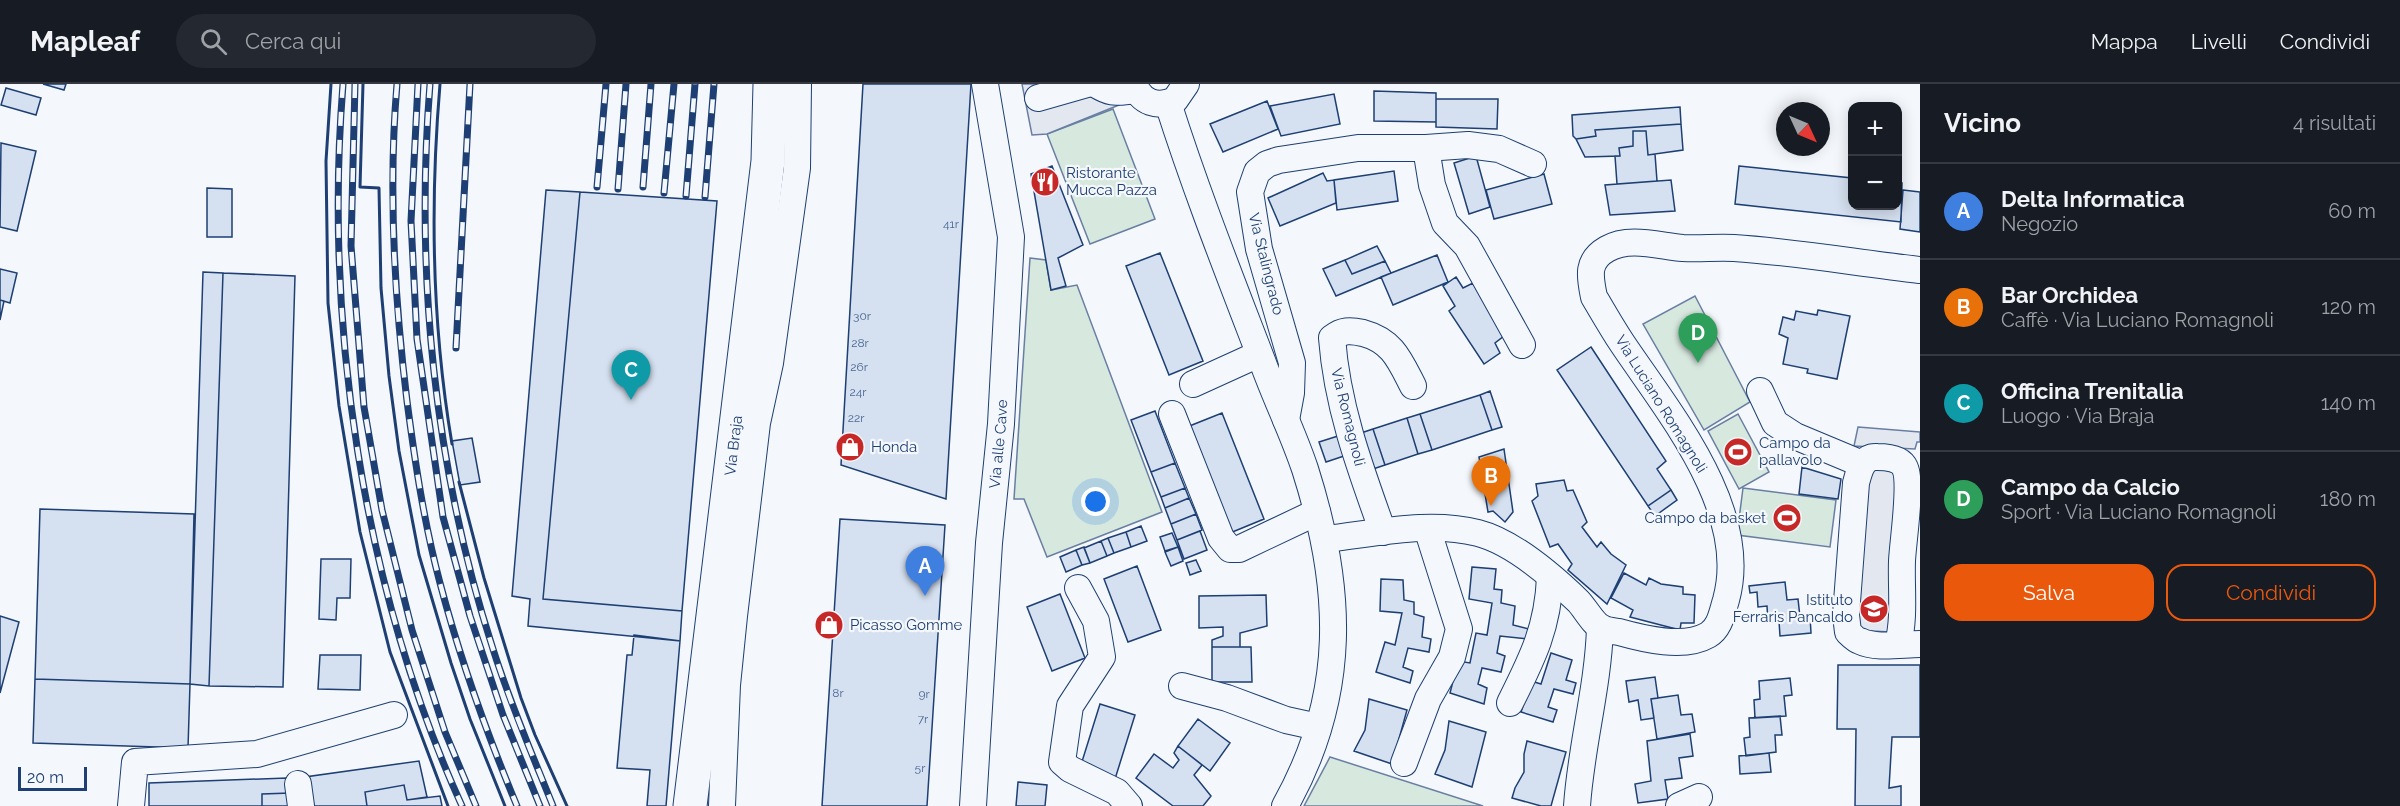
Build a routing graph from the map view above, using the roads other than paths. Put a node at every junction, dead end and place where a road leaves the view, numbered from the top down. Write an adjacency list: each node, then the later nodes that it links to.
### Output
1 (770, 84): 35 (main road, Via Braja)
2 (798, 84): 36 (street)
3 (984, 84): 37 (street, Via alle Cave)
4 (1087, 84): 8 (street)
5 (1095, 84): 7 (street)
6 (1186, 84): 9 (street)
7 (1135, 87): 9 (street)
8 (1038, 98)
9 (1168, 103): 14 (street)
10 (1426, 148): 11 (street, Via Stalingrado); 13 (street); 19 (street, Via Stalingrado)
11 (1533, 164)
12 (1920, 270): 27 (street, Via Luciano Romagnoli)
13 (1522, 345)
14 (1259, 354): 15 (street); 19 (street)
15 (1193, 384)
16 (1413, 387): 23 (street, Via Romagnoli)
17 (1760, 391): 20 (street)
18 (1172, 414): 21 (street)
19 (1286, 420): 21 (street)
20 (1862, 464): 28 (street); 28 (street)
21 (1317, 512): 24 (street)
22 (1427, 528): 23 (street); 25 (street); 33 (street)
23 (1383, 532): 24 (street)
24 (1324, 539): 32 (street)
25 (1550, 577): 27 (street); 30 (street)
26 (1078, 588): 38 (street)
27 (1600, 628): 40 (street)
28 (1909, 644)
29 (1182, 686): 32 (street)
30 (1510, 703)
31 (394, 715): 34 (street)
32 (1318, 727): 39 (street)
33 (1404, 763)
34 (131, 806)
35 (690, 806)
36 (722, 806)
37 (974, 806)
38 (1129, 806)
39 (1285, 806)
40 (1577, 806)

